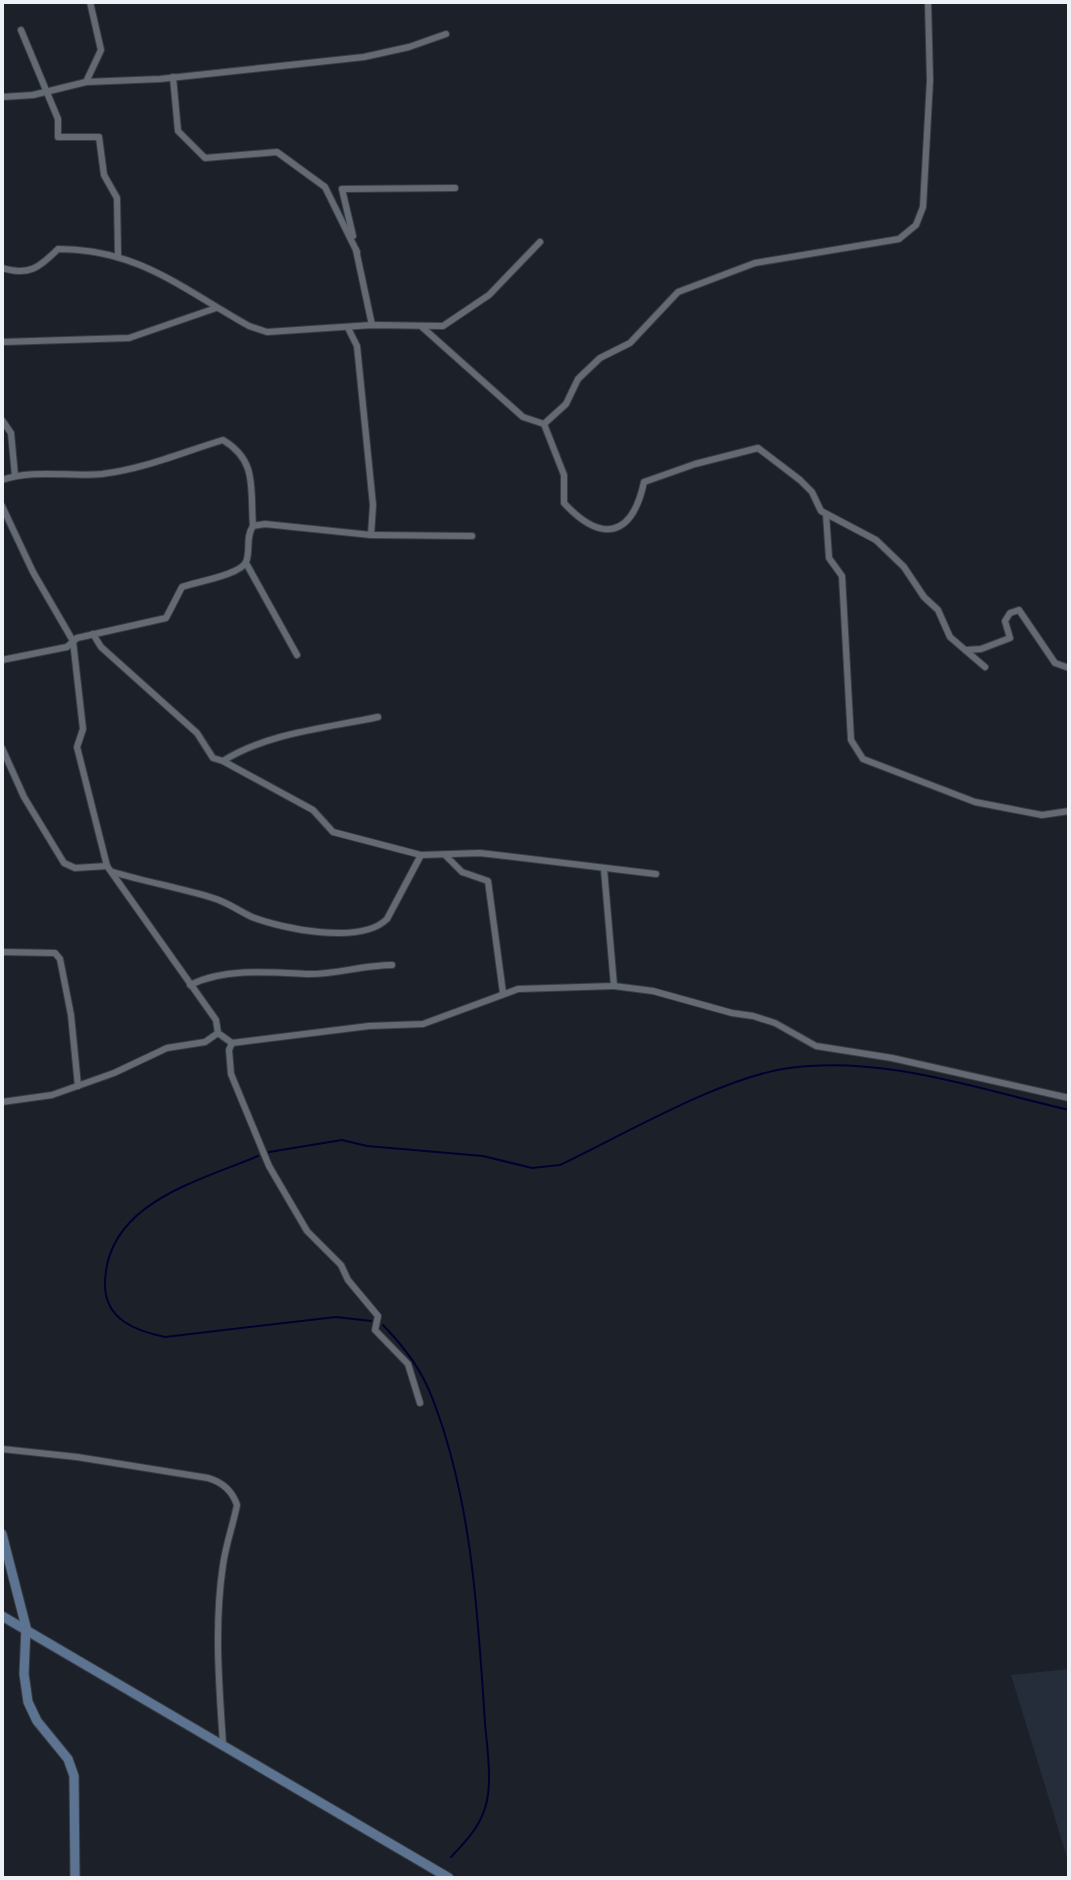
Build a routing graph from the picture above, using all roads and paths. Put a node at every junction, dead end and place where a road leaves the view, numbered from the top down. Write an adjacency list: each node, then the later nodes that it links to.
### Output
1 (90, 2): 6 (street)
2 (928, 2): 20 (street)
3 (21, 30): 7 (street)
4 (446, 34): 5 (street)
5 (173, 77): 6 (street); 11 (street)
6 (86, 82): 7 (street)
7 (47, 92): 8 (street); 12 (street)
8 (2, 97)
9 (455, 188): 11 (street)
10 (540, 242): 16 (street)
11 (357, 252): 15 (street)
12 (118, 255): 13 (street); 14 (street)
13 (2, 268)
14 (216, 308): 17 (street); 18 (street)
15 (372, 325): 16 (street); 17 (street)
16 (422, 327): 20 (street)
17 (348, 328): 26 (street)
18 (2, 342)
19 (2, 420): 21 (street)
20 (544, 424): 24 (street)
21 (15, 476): 22 (street); 25 (street)
22 (2, 480)
23 (2, 506): 30 (street)
24 (826, 514): 31 (street); 39 (street)
25 (253, 526): 26 (street); 28 (street)
26 (371, 535): 27 (street)
27 (472, 536)
28 (246, 563): 29 (street); 32 (street)
29 (93, 634): 30 (street); 38 (street)
30 (73, 641): 33 (street); 42 (street)
31 (966, 650): 34 (street); 35 (street)
32 (297, 655)
33 (2, 660)
34 (985, 667)
35 (1069, 668)
36 (378, 717): 38 (street)
37 (2, 748): 42 (street)
38 (223, 761): 40 (street)
39 (1069, 811)
40 (421, 855): 41 (street); 42 (street)
41 (446, 856): 43 (street); 49 (street)
42 (109, 868): 47 (street)
43 (604, 869): 44 (street); 48 (street)
44 (656, 874)
45 (2, 952): 52 (street)
46 (392, 965): 47 (street)
47 (190, 985): 50 (street)
48 (614, 986): 49 (street); 53 (street)
49 (503, 993): 51 (street)
50 (218, 1033): 51 (street); 52 (street)
51 (232, 1043): 55 (street)
52 (78, 1086): 54 (street)
53 (1069, 1098)
54 (2, 1102)
55 (420, 1403)
56 (2, 1449): 60 (street)
57 (2, 1534): 59 (main road)
58 (2, 1616): 59 (main road)
59 (26, 1627): 60 (main road); 61 (main road)
60 (223, 1744): 62 (main road)
61 (75, 1878)
62 (449, 1878)

